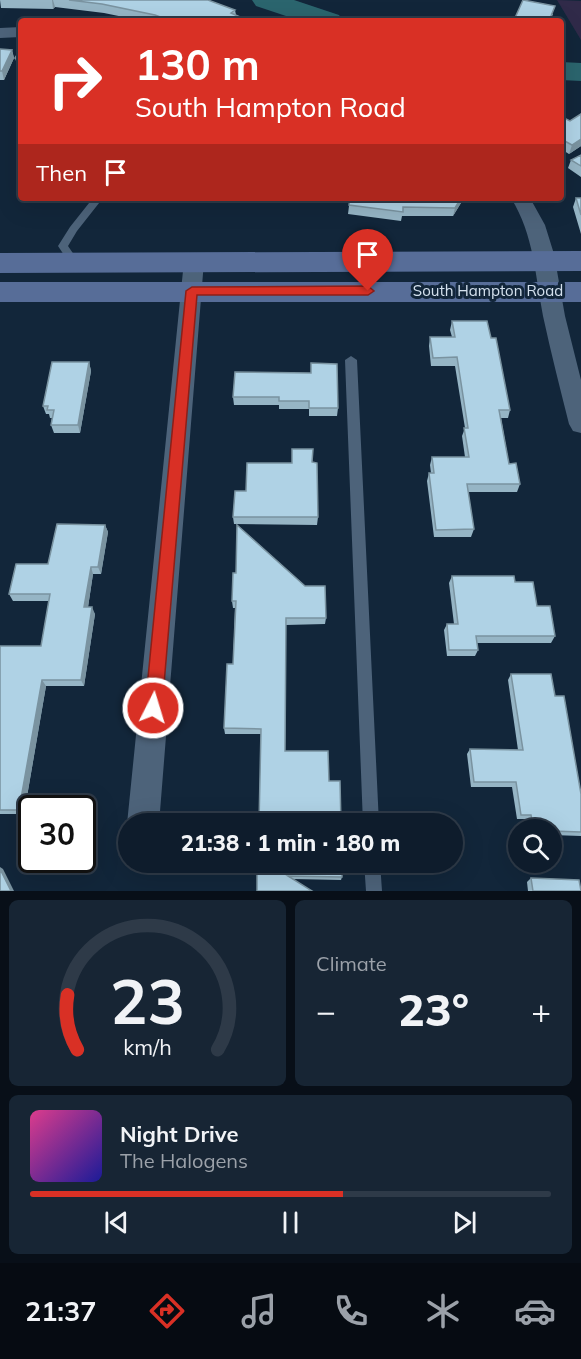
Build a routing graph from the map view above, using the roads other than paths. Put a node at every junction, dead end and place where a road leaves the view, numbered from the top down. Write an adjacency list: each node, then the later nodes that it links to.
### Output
1 (18, 32): 2 (street)
2 (0, 33)
3 (97, 201): 9 (lane)
4 (522, 201): 6 (street)
5 (194, 261): 6 (main road, South Hampton Road); 9 (main road, South Hampton Road); 10 (street)
6 (545, 261): 7 (main road, South Hampton Road); 14 (street)
7 (581, 261)
8 (0, 262): 9 (main road, South Hampton Road)
9 (74, 262): 13 (main road)
10 (192, 291): 13 (main road, South Hampton Road); 14 (main road, South Hampton Road); 17 (street)
11 (581, 291): 14 (main road, South Hampton Road)
12 (0, 292): 13 (main road, South Hampton Road)
13 (68, 292)
14 (550, 292): 16 (street)
15 (351, 360): 18 (lane)
16 (581, 424)
17 (144, 813)
18 (371, 813)
19 (373, 873): 20 (lane)
20 (374, 891)

